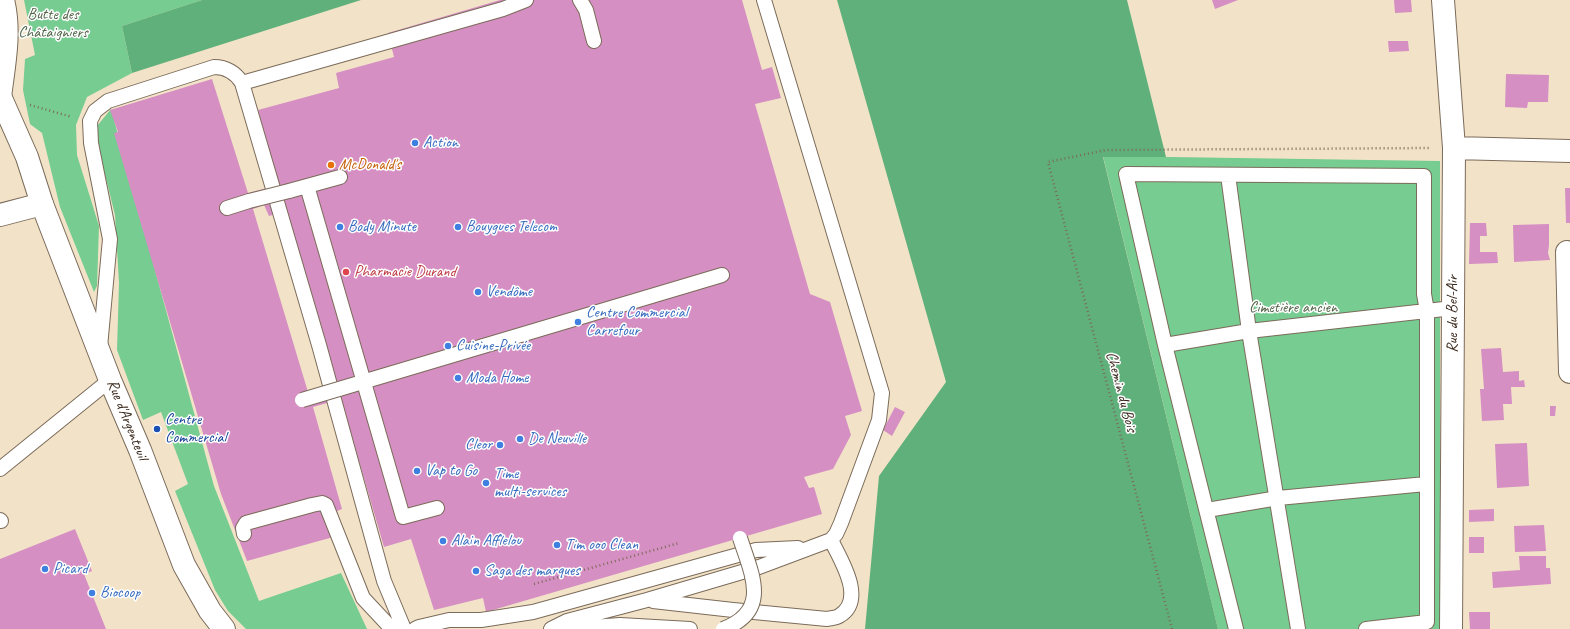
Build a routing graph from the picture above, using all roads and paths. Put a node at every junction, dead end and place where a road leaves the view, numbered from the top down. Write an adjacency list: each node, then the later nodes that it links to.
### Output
1 (2, 0): 8 (street)
2 (526, 0): 7 (lane)
3 (580, 0): 6 (lane)
4 (764, 0): 36 (lane)
5 (1443, 0): 10 (street, Rue du Bel-Air)
6 (593, 34)
7 (242, 83): 9 (lane); 43 (lane)
8 (0, 97): 9 (path); 15 (street, Rue d'Argenteuil)
9 (90, 122): 24 (lane)
10 (1454, 148): 11 (street); 20 (street, Rue du Bel-Air); 49 (path, Chemin du Bois)
11 (1570, 151)
12 (1228, 175): 21 (lane); 22 (lane); 23 (lane)
13 (340, 177): 14 (lane)
14 (307, 186): 16 (lane, bridge); 27 (lane)
15 (42, 204): 17 (street); 24 (street, Rue d'Argenteuil)
16 (227, 208)
17 (0, 215)
18 (1567, 252): 25 (street)
19 (722, 275): 27 (lane)
20 (1453, 308): 21 (lane); 53 (street, Rue du Bel-Air)
21 (1427, 311): 22 (lane); 30 (lane)
22 (1249, 330): 23 (lane); 31 (lane)
23 (1165, 345): 33 (lane)
24 (100, 351): 26 (street, Rue d'Argenteuil)
25 (1570, 372)
26 (110, 380): 29 (lane); 41 (street, Rue d'Argenteuil)
27 (364, 381): 28 (lane, bridge); 32 (lane)
28 (302, 400)
29 (0, 469)
30 (1426, 484): 31 (lane); 52 (lane)
31 (1278, 498): 33 (lane); 51 (lane)
32 (437, 508)
33 (1207, 510): 50 (lane)
34 (244, 534): 42 (lane)
35 (740, 538): 48 (lane, bridge)
36 (831, 540): 38 (lane); 40 (lane)
37 (679, 543): 39 (path)
38 (811, 547): 40 (lane); 44 (lane)
39 (534, 584)
40 (647, 600): 45 (lane)
41 (224, 629)
42 (392, 629)
43 (404, 629)
44 (414, 629)
45 (551, 629)
46 (565, 629): 47 (lane)
47 (690, 629)
48 (723, 629)
49 (1172, 629)
50 (1236, 629)
51 (1298, 629)
52 (1366, 629)
53 (1451, 629)

